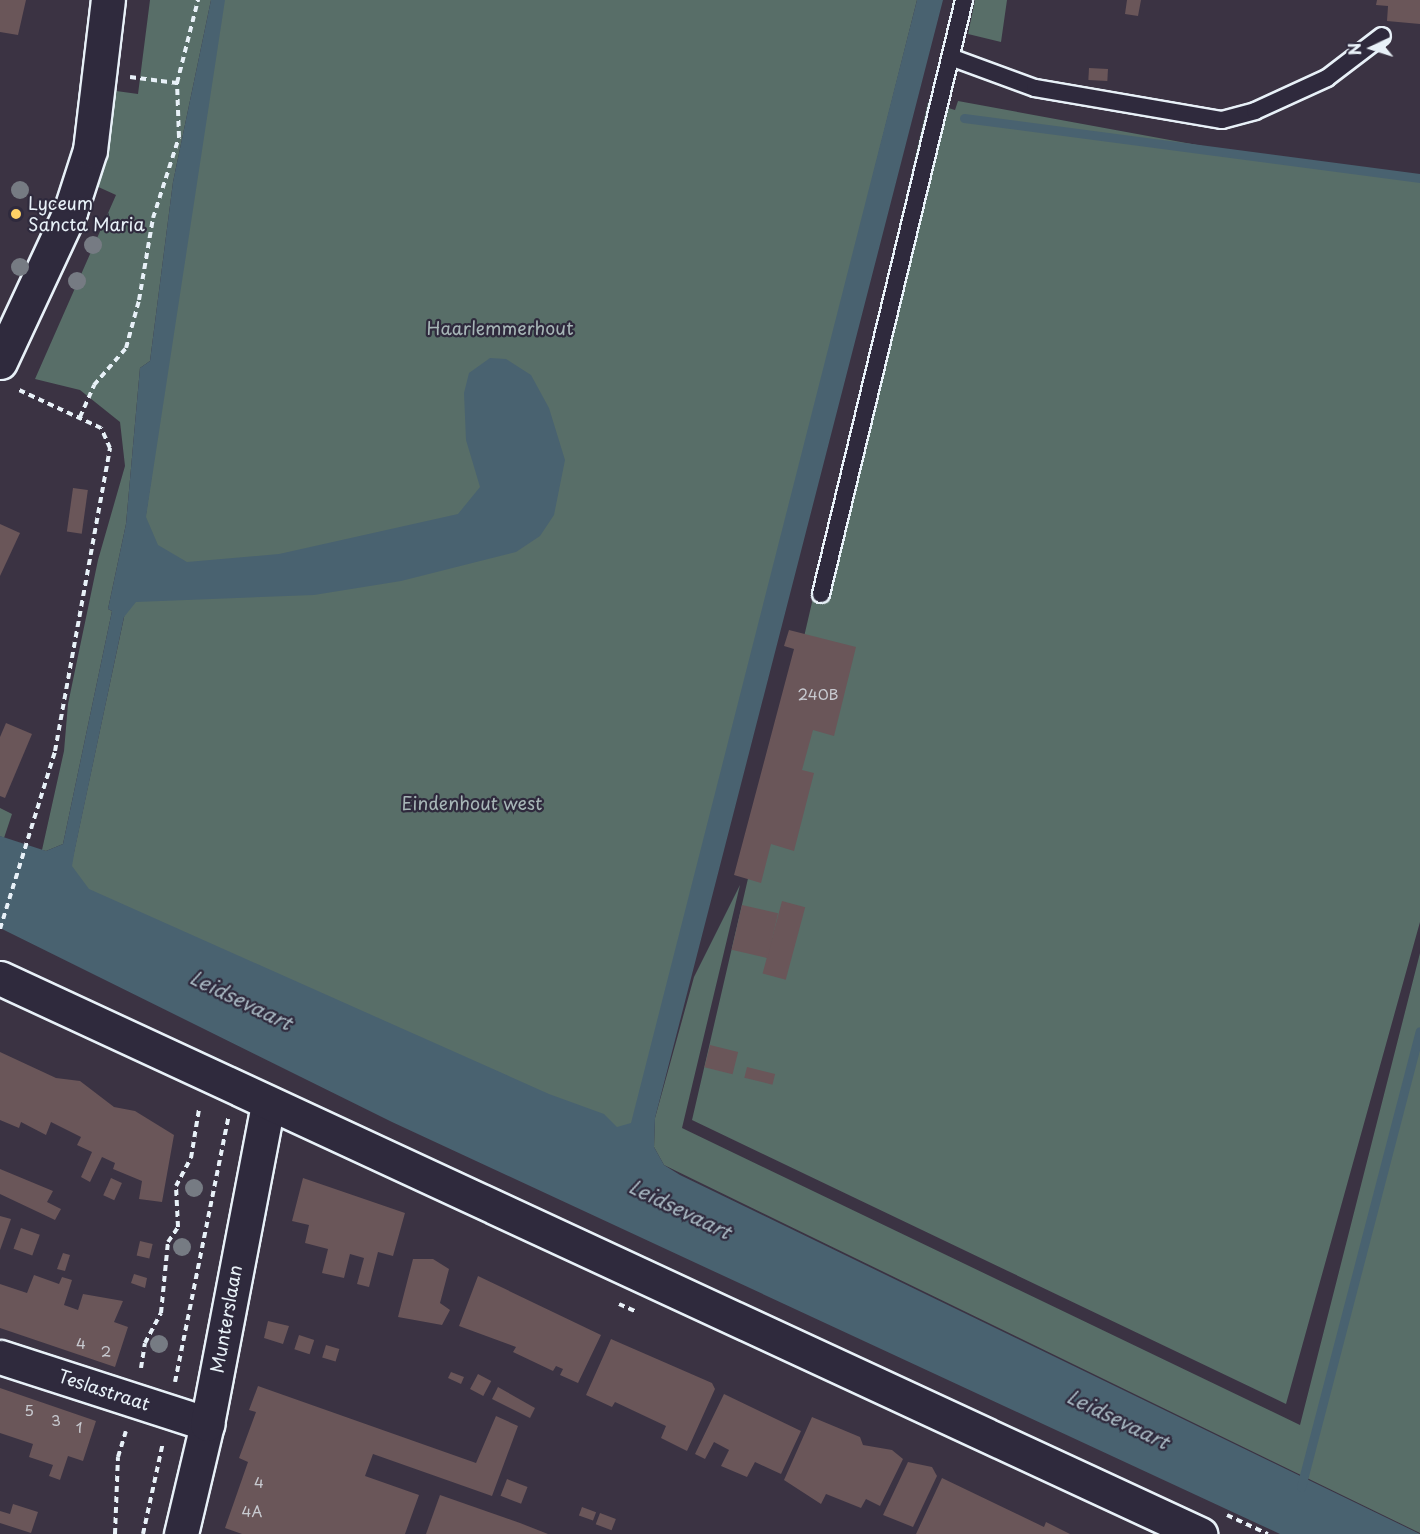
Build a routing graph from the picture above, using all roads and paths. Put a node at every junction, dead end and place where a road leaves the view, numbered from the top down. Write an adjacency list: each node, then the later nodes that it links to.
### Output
1 (108, 0): 6 (main road)
2 (198, 0): 7 (path)
3 (964, 0): 5 (lane)
4 (1382, 36): 5 (lane)
5 (953, 58): 10 (lane)
6 (99, 73): 7 (path); 8 (main road)
7 (177, 83): 9 (path)
8 (5, 374): 9 (path)
9 (80, 417): 11 (path)
10 (821, 594)
11 (0, 929)
12 (0, 978): 13 (main road)
13 (268, 1104): 19 (main road, Munterslaan); 23 (main road)
14 (199, 1108): 17 (path)
15 (228, 1122): 18 (path)
16 (0, 1357): 17 (main road, Teslastraat)
17 (136, 1401): 18 (main road, Teslastraat); 20 (path)
18 (170, 1412): 19 (main road, Teslastraat); 21 (path)
19 (207, 1424): 22 (main road, Munterslaan)
20 (115, 1534)
21 (144, 1534)
22 (181, 1534)
23 (1200, 1534)

